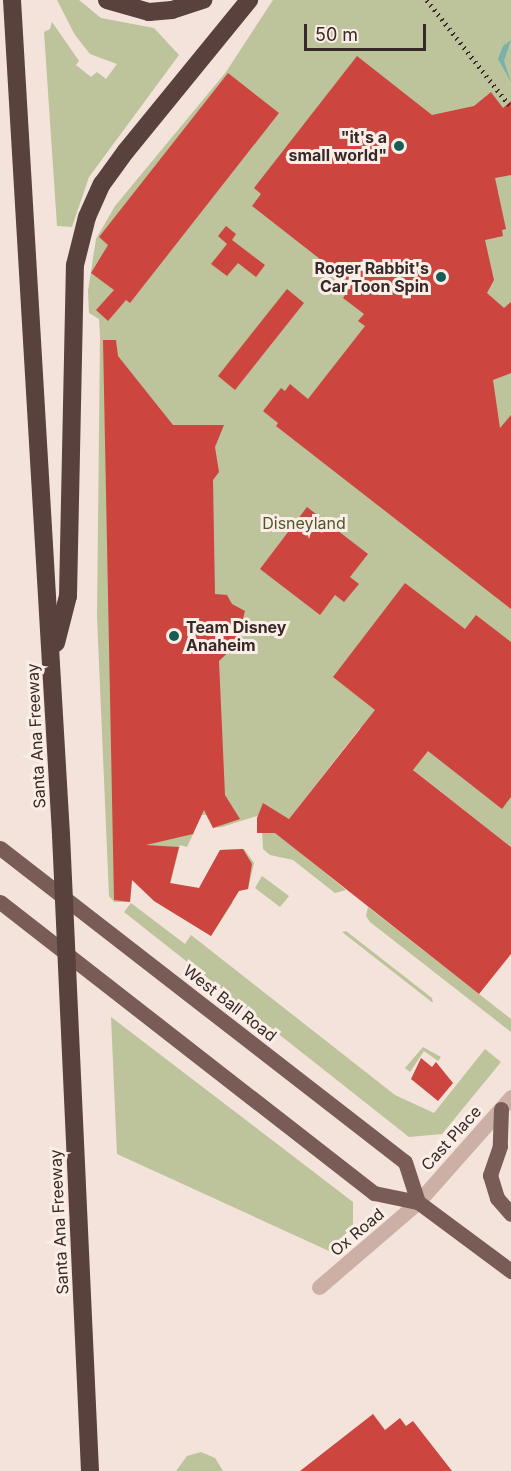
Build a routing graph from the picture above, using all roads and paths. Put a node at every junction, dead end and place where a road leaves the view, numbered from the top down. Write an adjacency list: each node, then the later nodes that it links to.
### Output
1 (12, 0): 5 (highway, Santa Ana Freeway)
2 (107, 0): 3 (highway)
3 (202, 0)
4 (249, 0): 5 (highway)
5 (51, 660): 13 (highway, Santa Ana Freeway)
6 (0, 848): 9 (main road, West Ball Road)
7 (0, 902): 9 (main road)
8 (506, 1103): 9 (street, Cast Place); 10 (main road)
9 (418, 1202): 11 (main road); 12 (street, Ox Road)
10 (511, 1214)
11 (511, 1271)
12 (319, 1287)
13 (90, 1471)

